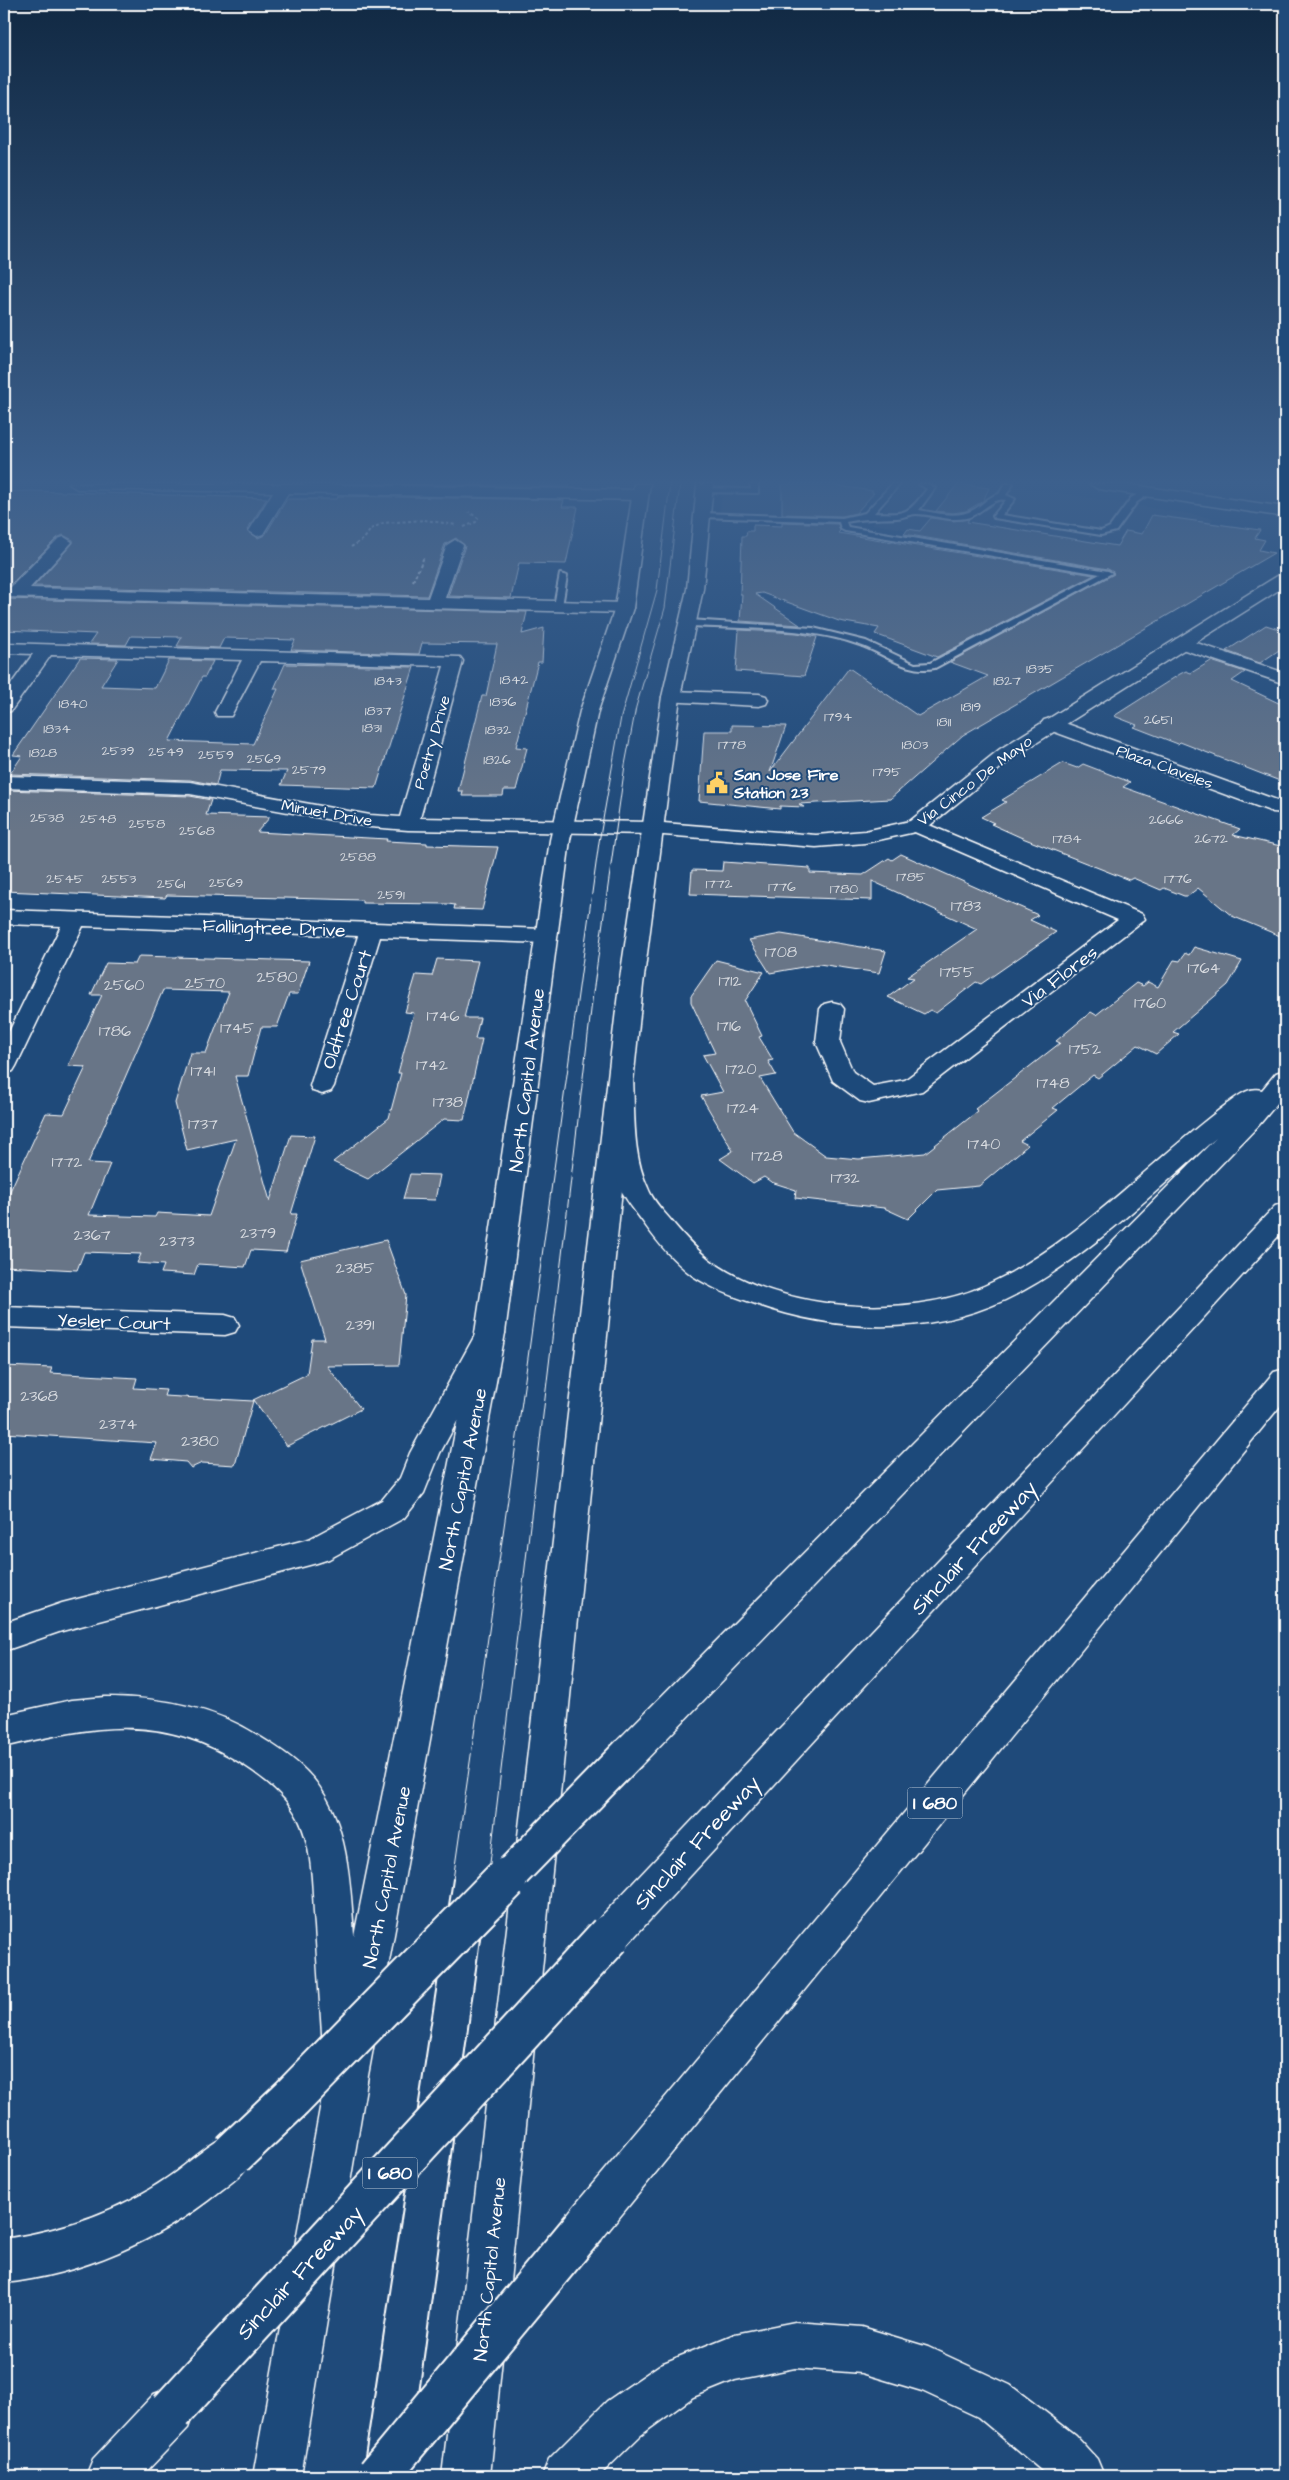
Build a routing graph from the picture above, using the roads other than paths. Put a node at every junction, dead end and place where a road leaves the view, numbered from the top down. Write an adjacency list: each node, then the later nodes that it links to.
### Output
1 (339, 600): 7 (main road)
2 (559, 600): 8 (lane)
3 (625, 600): 9 (main road, North Capitol Avenue)
4 (693, 600): 10 (main road, North Capitol Avenue)
5 (1057, 600): 10 (lane)
6 (1252, 600): 11 (main road, Via Cinco De Mayo)
7 (435, 602): 8 (main road)
8 (558, 606): 9 (main road)
9 (624, 608): 24 (main road, North Capitol Avenue)
10 (689, 623): 16 (main road, North Capitol Avenue)
11 (1182, 643): 15 (main road); 20 (main road, Via Cinco De Mayo)
12 (4, 648): 13 (main road)
13 (45, 650): 14 (main road); 18 (main road)
14 (254, 656): 19 (main road); 23 (main road, Poetry Drive)
15 (1285, 679)
16 (671, 696): 17 (main road); 26 (main road, North Capitol Avenue)
17 (758, 700)
18 (4, 707)
19 (224, 712)
20 (1051, 724): 22 (main road, Plaza Claveles); 25 (main road, Via Cinco De Mayo)
21 (4, 782): 23 (main road, Minuet Drive)
22 (1280, 808)
23 (408, 824): 24 (main road, Minuet Drive)
24 (563, 825): 26 (main road, Minuet Drive); 30 (main road, North Capitol Avenue)
25 (917, 826): 26 (main road, Via Cinco De Mayo); 31 (main road, Via Flores)
26 (651, 828): 33 (main road, North Capitol Avenue)
27 (4, 917): 28 (main road, Fallingtree Drive)
28 (74, 920): 29 (main road, Fallingtree Drive); 32 (main road)
29 (371, 931): 30 (main road, Fallingtree Drive); 35 (main road, Oldtree Court)
30 (545, 936): 39 (main road, North Capitol Avenue)
31 (832, 1009)
32 (4, 1066)
33 (621, 1078): 34 (main road); 49 (main road, North Capitol Avenue)
34 (1285, 1078): 44 (main road, bridge)
35 (322, 1086)
36 (1285, 1212): 46 (main road, Sinclair Freeway / I 680, bridge)
37 (4, 1317): 38 (main road, Yesler Court)
38 (225, 1325)
39 (490, 1333): 41 (main road); 43 (main road, North Capitol Avenue)
40 (1285, 1380): 48 (main road, I 680, bridge)
41 (4, 1637)
42 (4, 1731): 43 (main road)
43 (346, 2081): 47 (main road, North Capitol Avenue)
44 (4, 2261)
45 (570, 2471): 50 (main road)
46 (110, 2476)
47 (277, 2476)
48 (378, 2476)
49 (466, 2476)
50 (1080, 2476)

